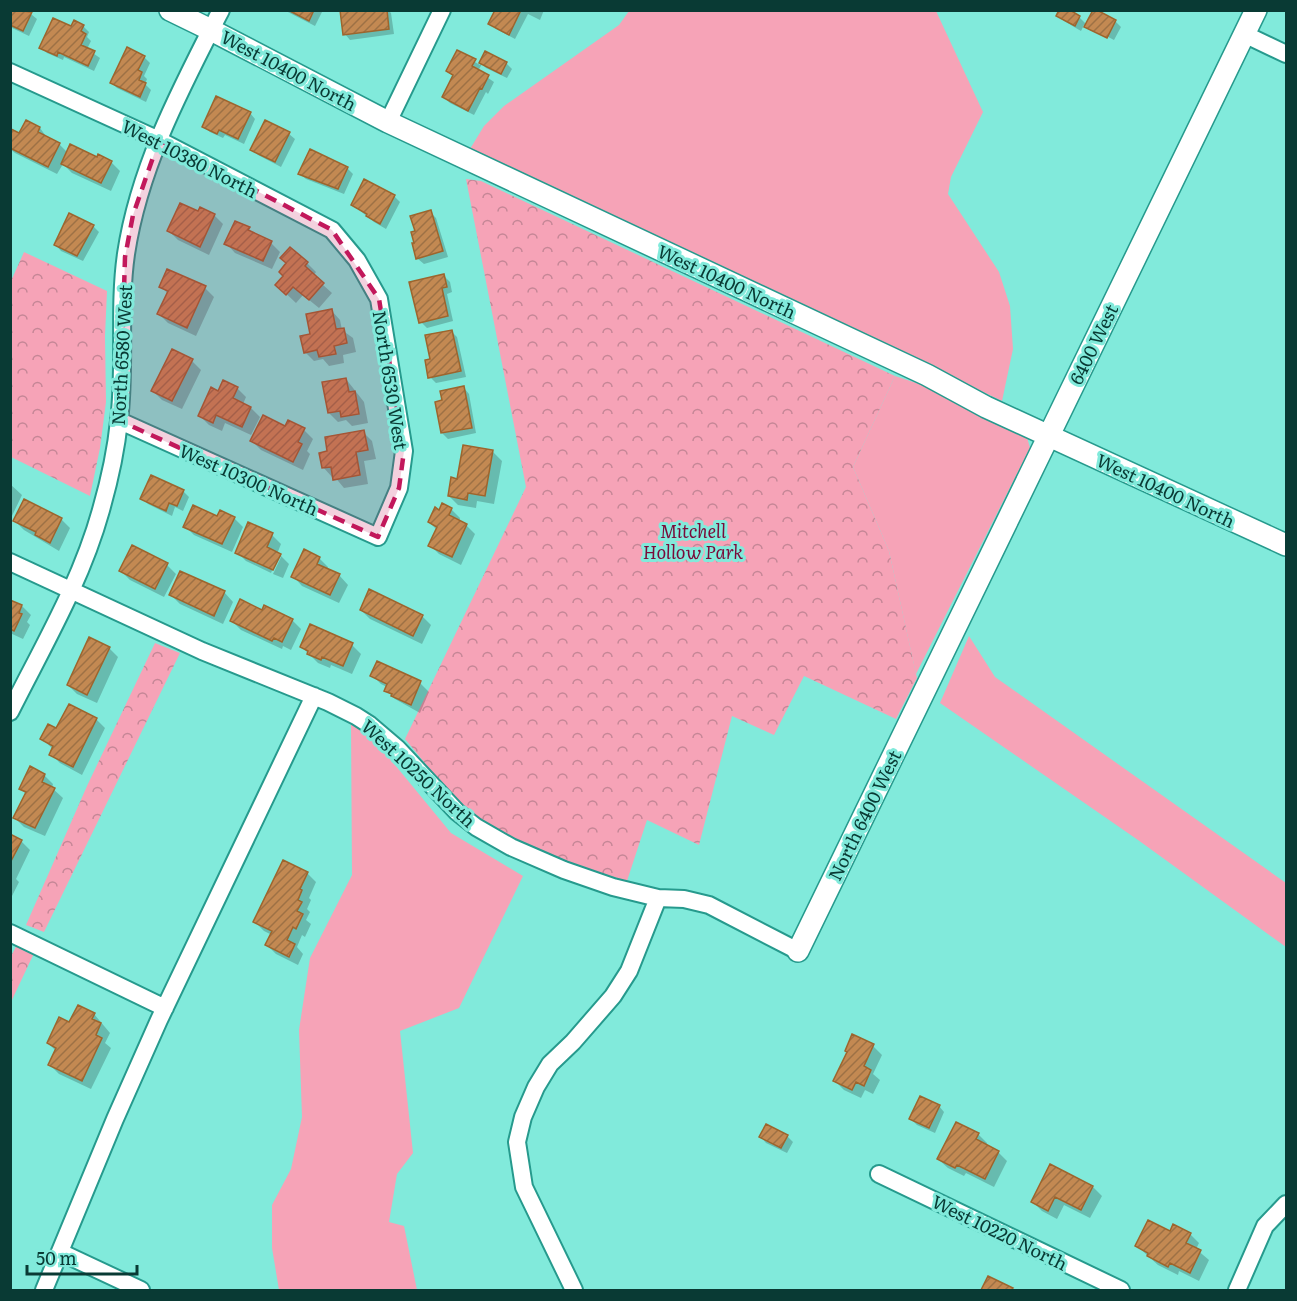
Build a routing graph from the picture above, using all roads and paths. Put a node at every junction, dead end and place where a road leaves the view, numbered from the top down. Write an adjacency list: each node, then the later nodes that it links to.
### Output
1 (170, 10): 5 (street, West 10400 North)
2 (221, 10): 5 (street, North 6580 West)
3 (442, 10): 9 (street)
4 (1256, 10): 6 (street, 6400 West)
5 (211, 30): 9 (street, West 10400 North); 10 (street, North 6580 West)
6 (1244, 34): 7 (street); 13 (street, 6400 West)
7 (1287, 54)
8 (10, 72): 10 (street, West 10380 North)
9 (388, 122): 13 (street, West 10400 North)
10 (159, 141): 11 (street, West 10380 North); 12 (street, North 6580 West)
11 (357, 260): 14 (street, North 6530 West)
12 (120, 421): 14 (street, West 10300 North); 17 (street, North 6580 West)
13 (1048, 435): 15 (street, West 10400 North); 18 (street, 6400 West)
14 (378, 537)
15 (1287, 545)
16 (10, 562): 17 (street, West 10250 North)
17 (72, 592): 19 (street, West 10250 North); 20 (street, North 6580 West)
18 (930, 679): 23 (street, North 6400 West)
19 (314, 696): 21 (street, West 10250 North); 24 (street)
20 (10, 712)
21 (658, 898): 23 (street, West 10250 North); 30 (street)
22 (10, 933): 24 (street)
23 (798, 951)
24 (165, 1008): 27 (street)
25 (879, 1174): 31 (street, West 10220 North)
26 (1287, 1204): 32 (street)
27 (60, 1252): 28 (street); 29 (street)
28 (44, 1290)
29 (141, 1290)
30 (574, 1290)
31 (1121, 1290)
32 (1237, 1290)

